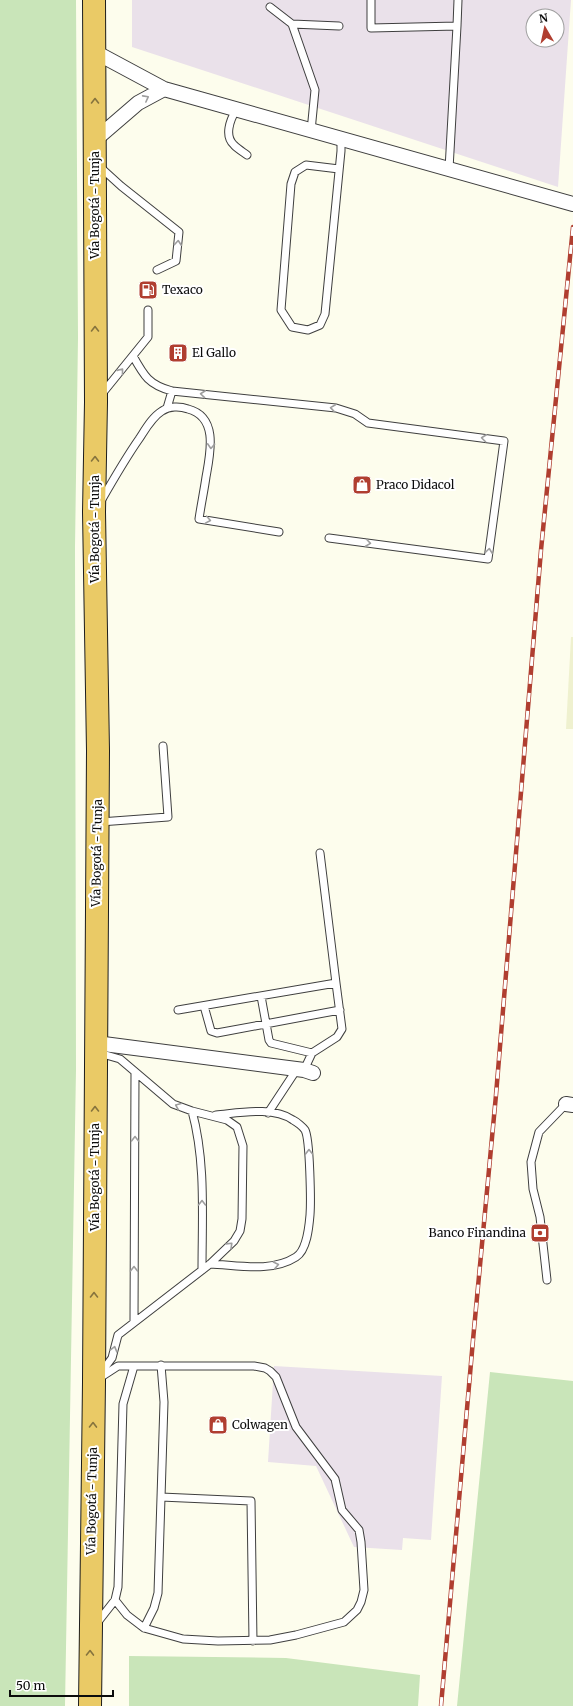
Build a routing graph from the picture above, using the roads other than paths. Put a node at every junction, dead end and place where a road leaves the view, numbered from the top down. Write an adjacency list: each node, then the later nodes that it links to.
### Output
1 (94, 0): 8 (highway, Vía Bogotá - Tunja)
2 (371, 0): 7 (lane)
3 (458, 0): 7 (lane)
4 (270, 7): 5 (lane)
5 (292, 24): 6 (lane); 11 (lane)
6 (339, 26)
7 (457, 26): 17 (lane)
8 (95, 52): 9 (street); 13 (highway, Vía Bogotá - Tunja, one-way to 8)
9 (164, 89): 10 (street); 13 (street, one-way to 9)
10 (236, 110): 11 (street); 14 (lane)
11 (311, 131): 12 (street)
12 (340, 139): 16 (lane); 17 (street)
13 (95, 140): 15 (highway, Vía Bogotá - Tunja)
14 (247, 155)
15 (94, 162): 19 (lane, one-way to 15); 23 (highway, Vía Bogotá - Tunja, one-way to 15)
16 (339, 169): 16 (lane)
17 (449, 170): 18 (street)
18 (573, 204)
19 (157, 270)
20 (148, 310): 21 (lane)
21 (133, 356): 22 (lane); 23 (lane, one-way to 21)
22 (172, 391): 24 (lane); 27 (lane, one-way to 22)
23 (96, 402): 25 (highway, Vía Bogotá - Tunja, one-way to 23)
24 (167, 408): 25 (lane); 26 (lane, one-way to 26)
25 (94, 512): 29 (highway, Vía Bogotá - Tunja)
26 (280, 532)
27 (329, 538)
28 (163, 746): 29 (lane)
29 (98, 822): 37 (highway, Vía Bogotá - Tunja)
30 (320, 853): 31 (lane)
31 (336, 983): 32 (lane); 35 (lane)
32 (261, 996): 33 (lane); 36 (lane)
33 (204, 1006): 34 (lane); 36 (lane)
34 (178, 1010)
35 (340, 1010): 36 (lane); 38 (lane)
36 (266, 1023): 38 (lane)
37 (96, 1047): 39 (street); 40 (lane); 51 (highway, Vía Bogotá - Tunja, one-way to 37)
38 (312, 1053): 39 (lane)
39 (305, 1071): 43 (lane)
40 (136, 1073): 42 (lane, one-way to 40); 48 (lane, one-way to 40)
41 (570, 1104): 47 (lane)
42 (192, 1111): 44 (lane); 46 (lane, one-way to 42)
43 (268, 1113): 44 (lane); 45 (lane, one-way to 43)
44 (210, 1116): 45 (lane, one-way to 44)
45 (210, 1264): 46 (lane)
46 (202, 1270): 48 (lane)
47 (547, 1280)
48 (134, 1322): 51 (lane, one-way to 48)
49 (134, 1366): 50 (lane); 51 (lane); 53 (lane)
50 (161, 1366): 52 (lane); 56 (lane)
51 (94, 1382): 55 (highway, Vía Bogotá - Tunja, one-way to 51)
52 (161, 1497): 54 (lane); 56 (lane)
53 (115, 1600): 54 (lane); 55 (lane)
54 (144, 1628): 56 (lane)
55 (90, 1631): 57 (highway, Vía Bogotá - Tunja, one-way to 55)
56 (254, 1641)
57 (90, 1706)

